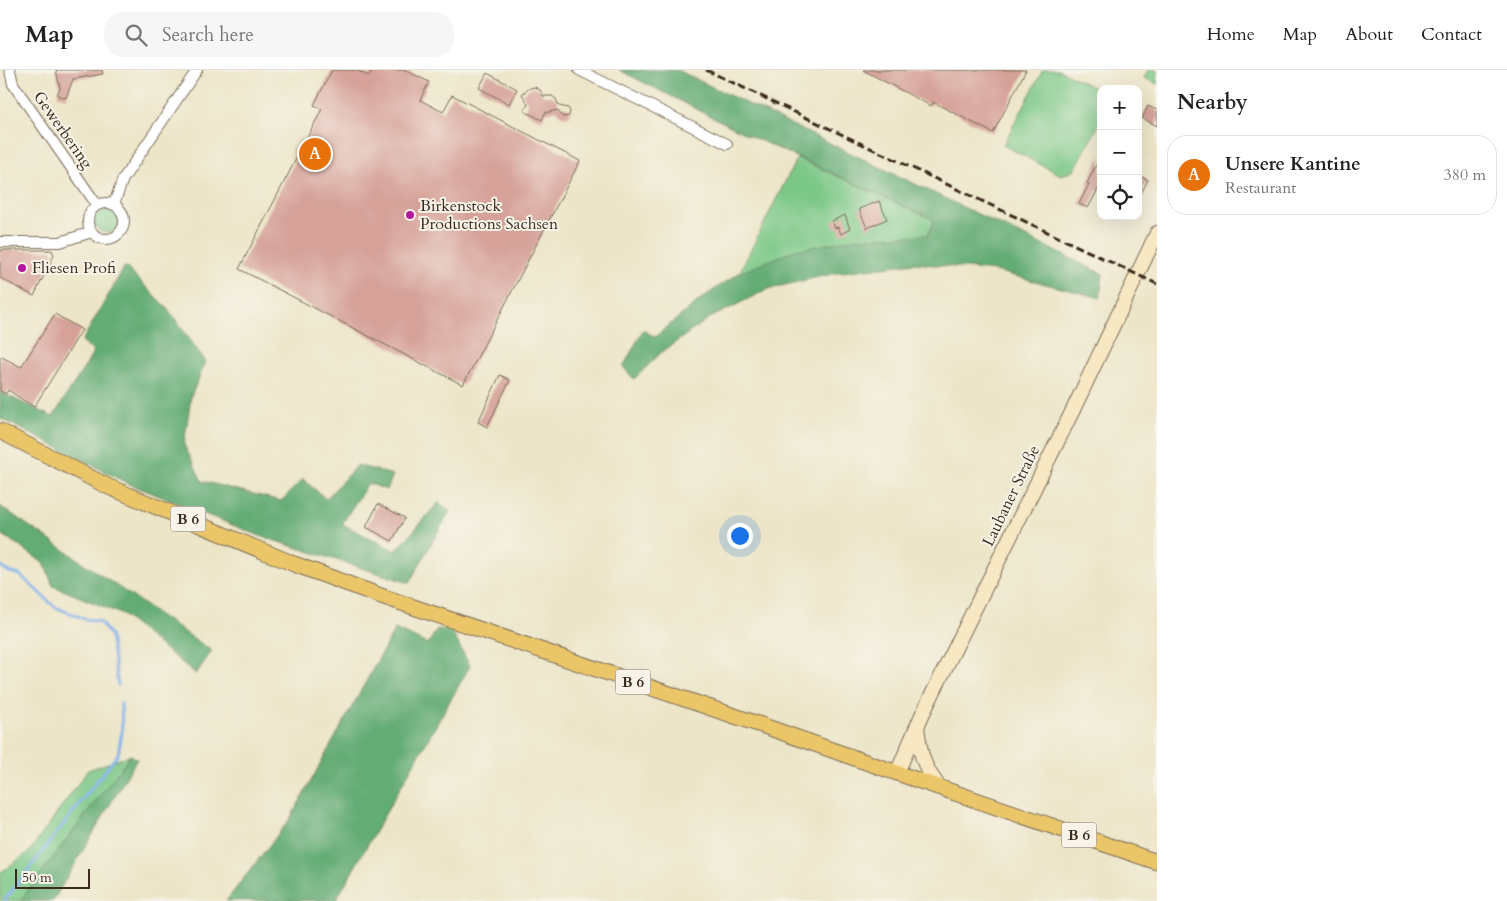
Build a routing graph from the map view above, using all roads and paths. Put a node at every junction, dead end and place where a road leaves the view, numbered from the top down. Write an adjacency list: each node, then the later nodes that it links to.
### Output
1 (10, 70): 6 (street, Gewerbering)
2 (197, 70): 5 (street)
3 (579, 70): 4 (street)
4 (728, 144)
5 (114, 204): 6 (street); 7 (street)
6 (97, 205): 7 (street)
7 (92, 232): 9 (street)
8 (1157, 234): 11 (street, Laubaner Straße)
9 (0, 242)
10 (0, 431): 12 (main road, B 6)
11 (917, 726): 12 (street, Laubaner Straße); 13 (street)
12 (897, 773): 13 (main road, B 6)
13 (940, 788): 14 (main road, B 6)
14 (1157, 862)

